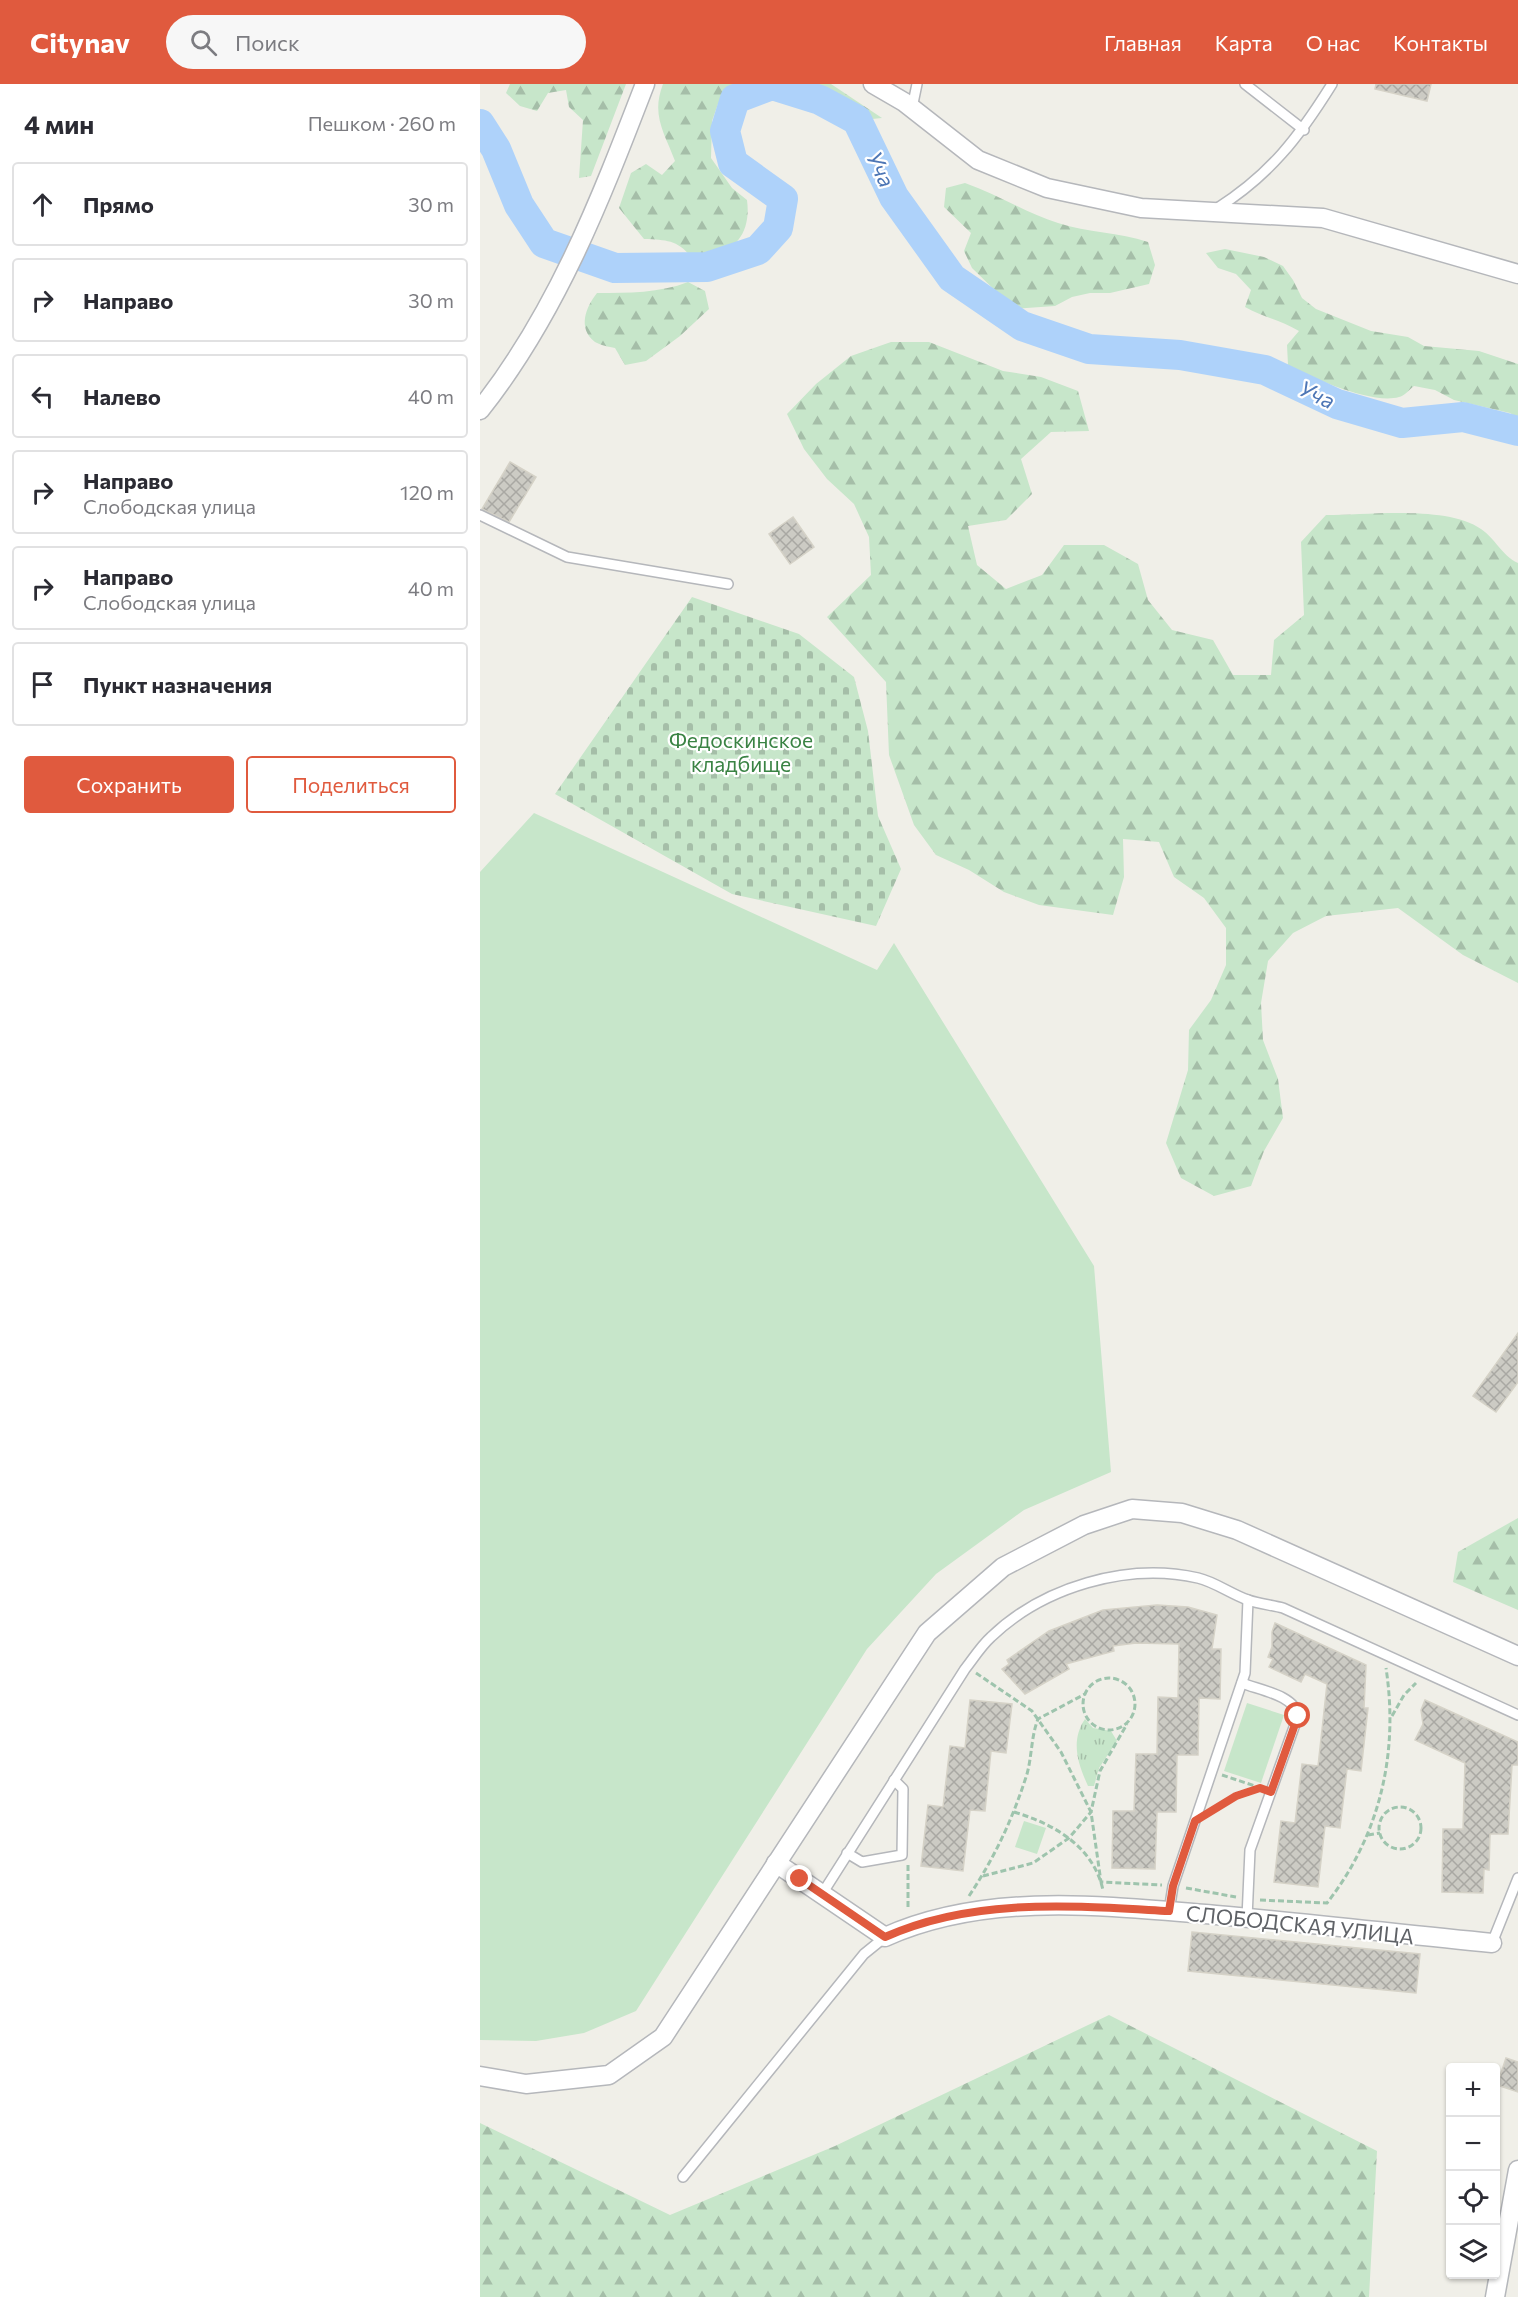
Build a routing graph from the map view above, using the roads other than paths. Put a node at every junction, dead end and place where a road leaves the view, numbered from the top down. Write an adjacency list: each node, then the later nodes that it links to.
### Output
1 (645, 84): 10 (street)
2 (873, 84): 6 (street)
3 (917, 84): 6 (lane)
4 (1245, 84): 7 (lane)
5 (1332, 84): 7 (lane)
6 (912, 109): 8 (street)
7 (1304, 130): 8 (lane)
8 (1212, 212): 9 (street)
9 (1518, 274)
10 (480, 410)
11 (480, 515): 12 (lane)
12 (728, 584)
13 (1248, 1600): 15 (lane); 16 (lane); 17 (lane)
14 (1518, 1656): 19 (street)
15 (1242, 1683): 22 (lane); 23 (lane)
16 (1518, 1715)
17 (894, 1780): 18 (lane); 18 (lane)
18 (847, 1853): 21 (lane)
19 (776, 1863): 21 (street); 26 (street)
20 (1518, 1878): 25 (lane)
21 (822, 1894): 24 (street)
22 (1169, 1911): 23 (street, СЛОБОДСКАЯ УЛИЦА); 24 (street, СЛОБОДСКАЯ УЛИЦА)
23 (1247, 1918): 25 (street, СЛОБОДСКАЯ УЛИЦА)
24 (885, 1937): 28 (lane)
25 (1492, 1943)
26 (480, 2076)
27 (1518, 2170): 29 (street)
28 (683, 2177)
29 (1495, 2297)

